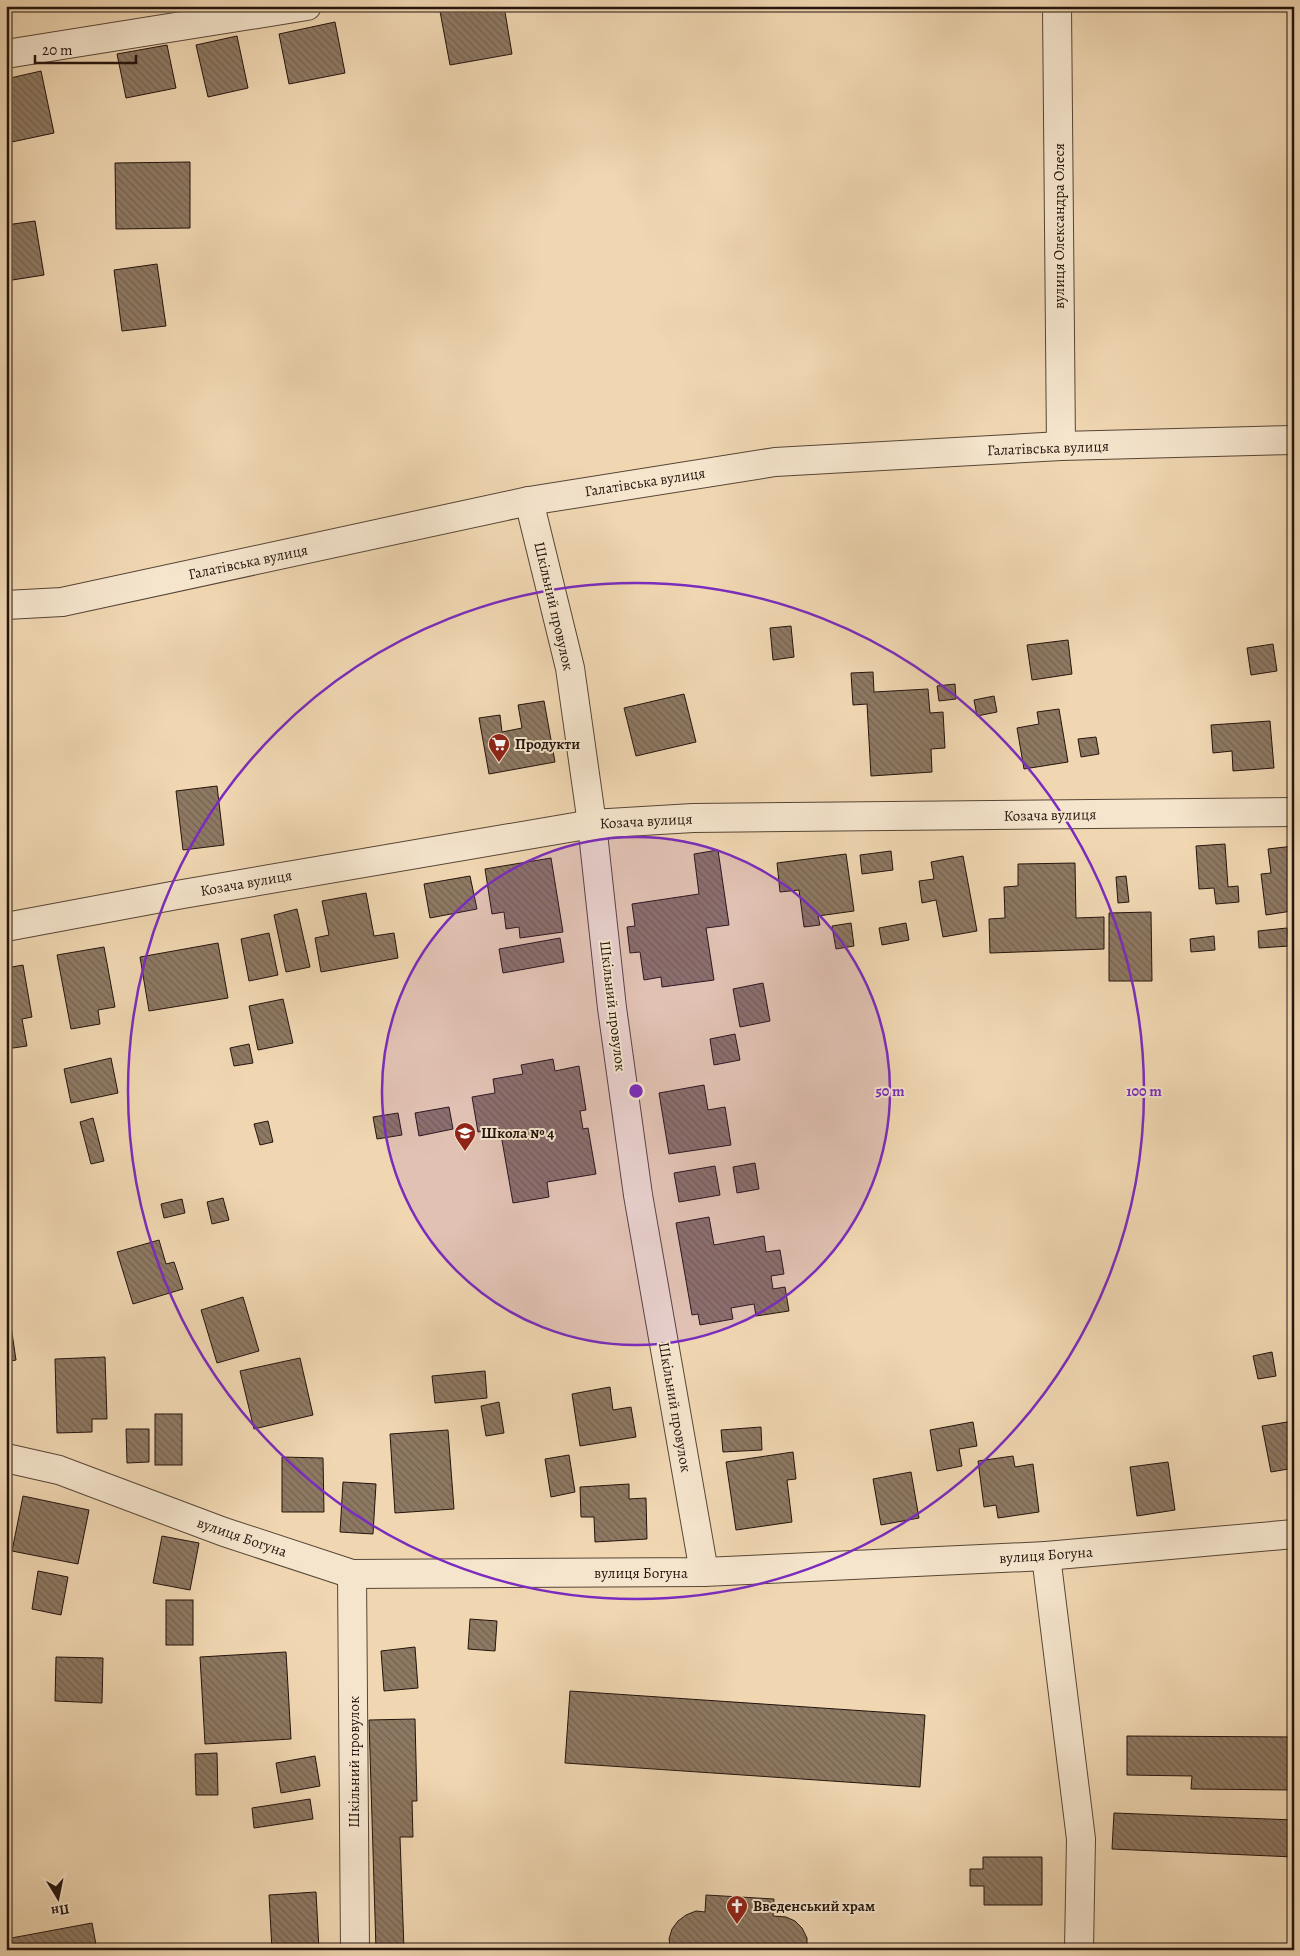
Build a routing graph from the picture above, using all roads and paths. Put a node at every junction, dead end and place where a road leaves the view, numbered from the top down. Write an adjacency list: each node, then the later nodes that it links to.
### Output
1 (306, 6): 3 (street)
2 (1057, 6): 5 (street, вулиця Олександра Олеся)
3 (6, 54)
4 (1294, 440): 5 (street, Галатівська вулиця)
5 (1061, 446): 6 (street, Галатівська вулиця)
6 (529, 501): 7 (street, Галатівська вулиця); 9 (street, Шкільний провулок)
7 (6, 605)
8 (1294, 812): 9 (street, Козача вулиця)
9 (592, 824): 10 (street, Козача вулиця); 14 (street, Шкільний провулок)
10 (6, 927)
11 (6, 1458): 15 (street, вулиця Богуна)
12 (1294, 1534): 13 (street, вулиця Богуна)
13 (1046, 1556): 14 (street, вулиця Богуна); 17 (street)
14 (704, 1572): 15 (street, вулиця Богуна)
15 (352, 1574): 16 (street, Шкільний провулок)
16 (355, 1950)
17 (1079, 1950)

